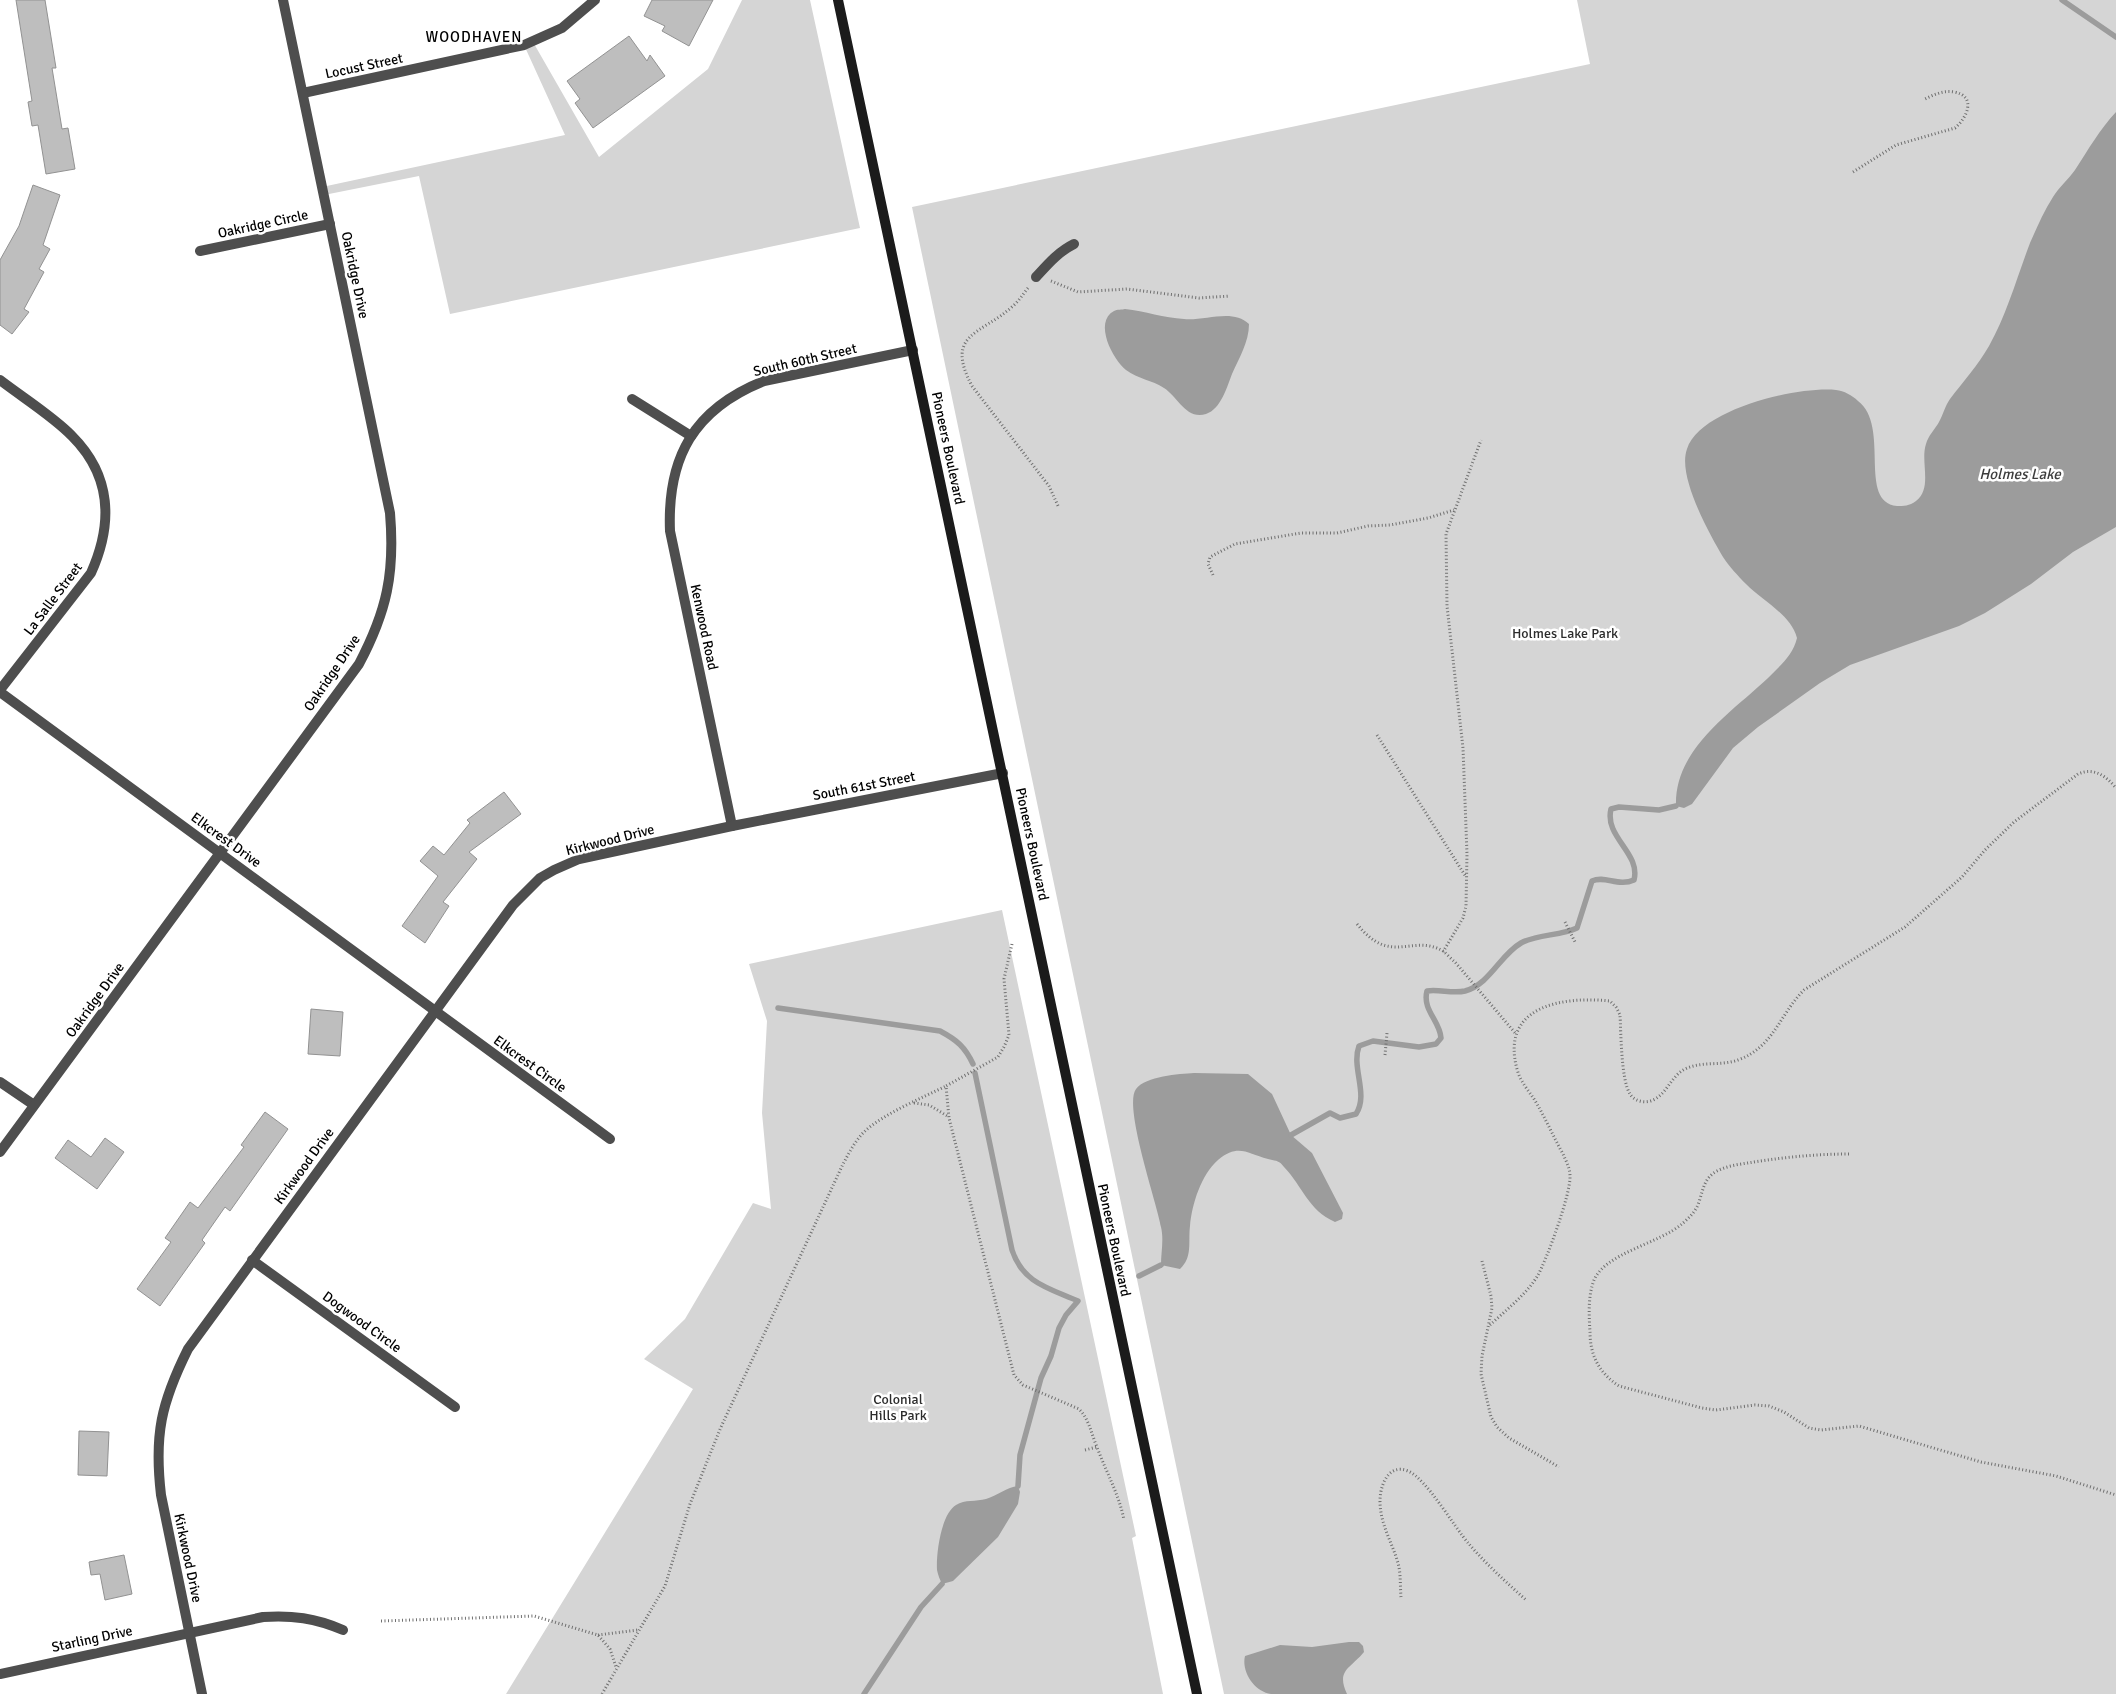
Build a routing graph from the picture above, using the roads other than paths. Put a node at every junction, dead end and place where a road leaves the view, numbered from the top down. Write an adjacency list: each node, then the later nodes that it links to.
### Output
1 (283, 0): 4 (street, Oakridge Drive)
2 (595, 0): 4 (street, Locust Street)
3 (838, 0): 9 (main road, Pioneers Boulevard)
4 (303, 93): 5 (street, Oakridge Drive)
5 (330, 224): 7 (street, Oakridge Circle); 16 (street, Oakridge Drive)
6 (1074, 244): 8 (street)
7 (200, 251)
8 (1036, 278)
9 (913, 350): 12 (street, South 60th Street); 14 (main road, Pioneers Boulevard)
10 (0, 380): 13 (street, La Salle Street)
11 (632, 399): 12 (street)
12 (691, 436): 15 (street, Kenwood Road)
13 (0, 691): 16 (street, Elkcrest Drive)
14 (1003, 773): 15 (street, South 61st Street); 28 (main road, Pioneers Boulevard)
15 (732, 826): 17 (street, Kirkwood Drive)
16 (220, 853): 17 (street, Elkcrest Drive); 19 (street, Oakridge Drive)
17 (435, 1011): 20 (street, Elkcrest Circle); 22 (street, Kirkwood Drive)
18 (0, 1082): 19 (street)
19 (34, 1106): 21 (street, Oakridge Drive)
20 (610, 1139)
21 (0, 1152)
22 (252, 1260): 23 (street, Dogwood Circle); 25 (street, Kirkwood Drive)
23 (455, 1407)
24 (342, 1630): 25 (street, Starling Drive)
25 (190, 1633): 26 (street, Starling Drive); 27 (street, Kirkwood Drive)
26 (0, 1674)
27 (202, 1694)
28 (1197, 1694)

